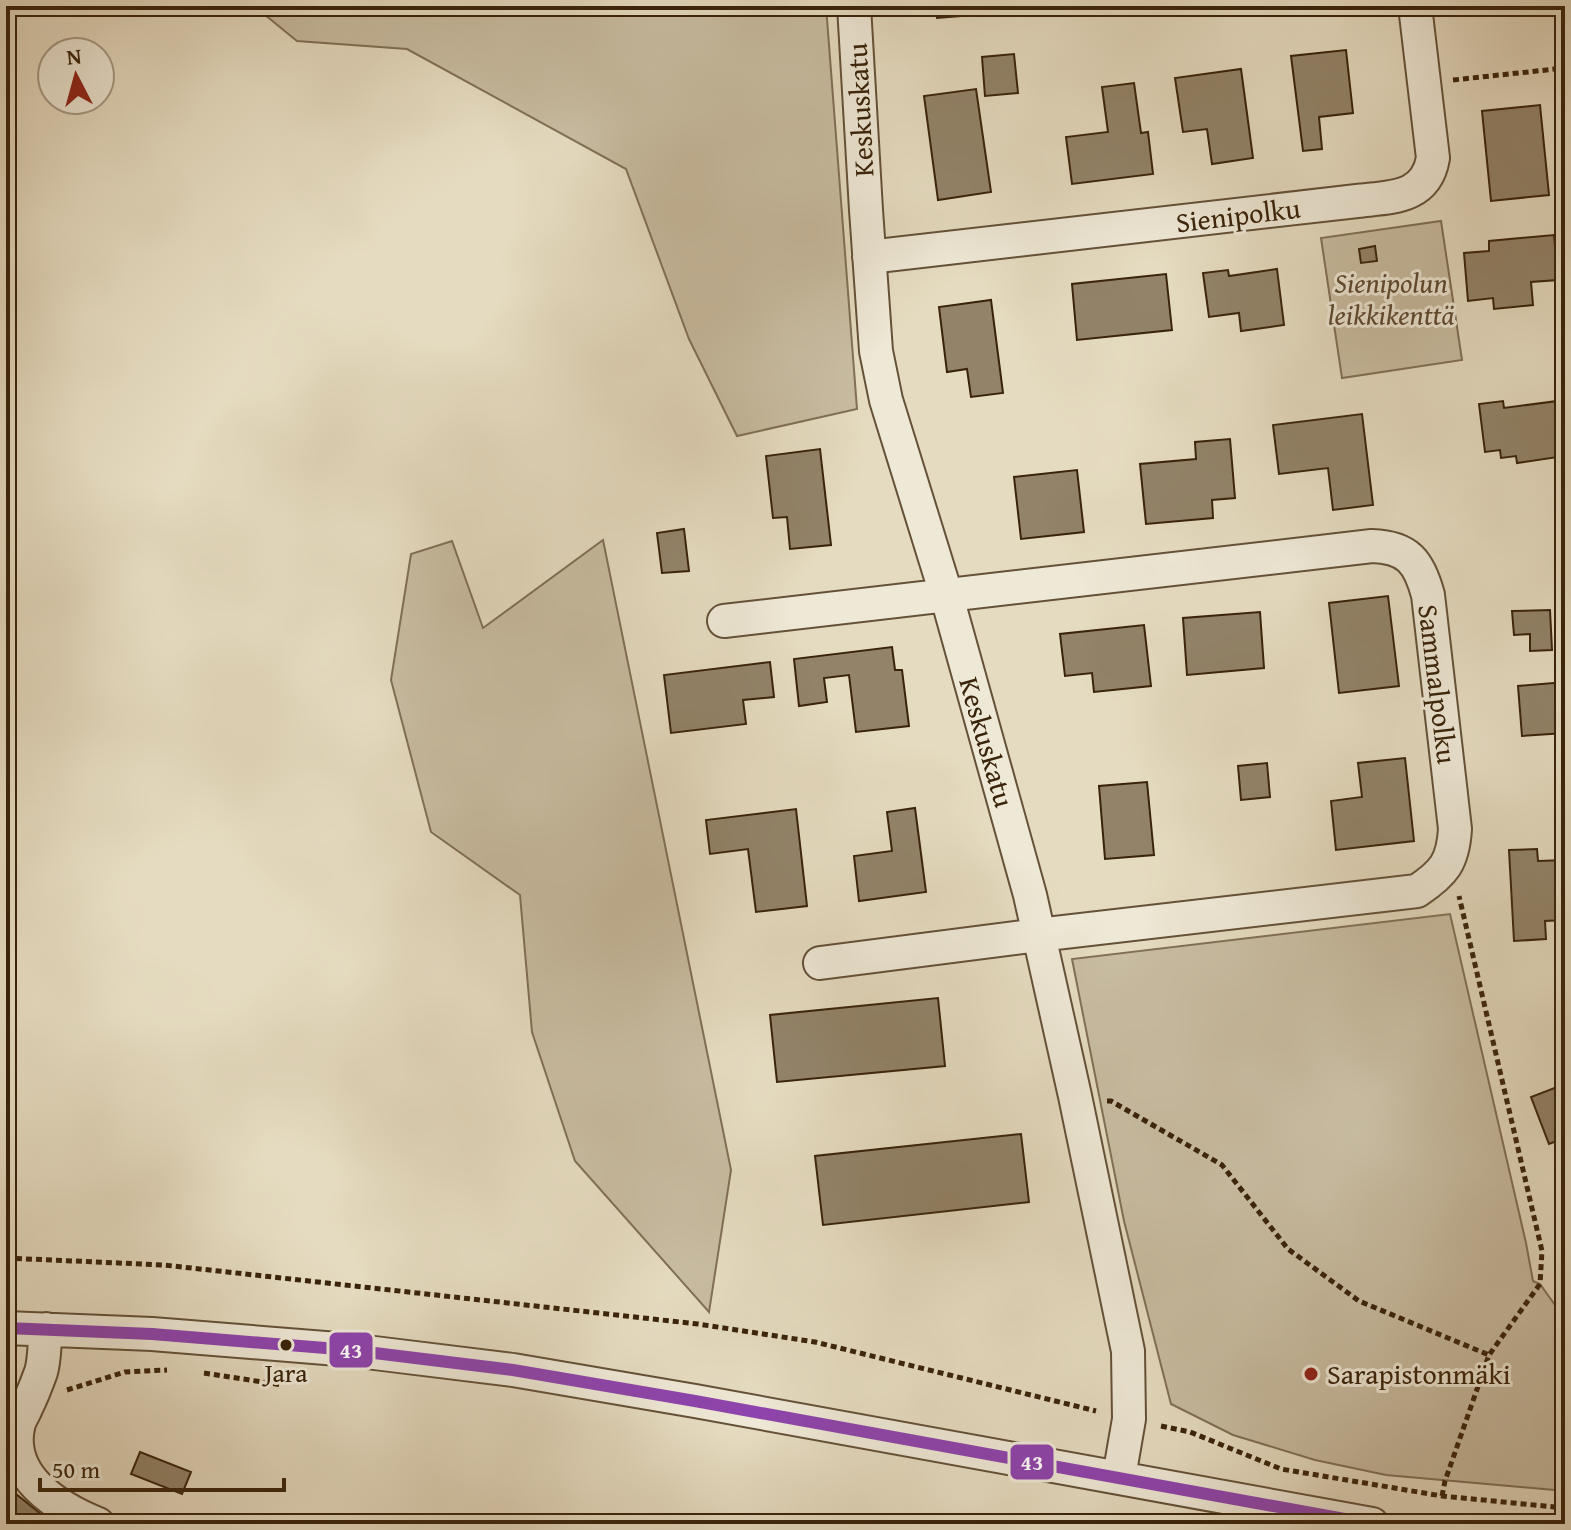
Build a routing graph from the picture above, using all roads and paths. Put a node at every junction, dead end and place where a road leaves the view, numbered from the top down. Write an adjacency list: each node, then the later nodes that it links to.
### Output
1 (854, 6): 5 (street, Keskuskatu)
2 (1415, 6): 4 (street, Sienipolku)
3 (1565, 68): 4 (path)
4 (1424, 83): 5 (street, Sienipolku)
5 (869, 257): 6 (street, Keskuskatu)
6 (947, 597): 7 (street, Sammalpolku); 8 (street, Sammalpolku); 9 (street, Keskuskatu)
7 (724, 621)
8 (1450, 860): 9 (street); 15 (path)
9 (1038, 935): 10 (street); 11 (street, Keskuskatu)
10 (820, 963)
11 (1075, 1096): 15 (path); 20 (street, Keskuskatu)
12 (6, 1258): 20 (path)
13 (6, 1328): 14 (street)
14 (46, 1329): 19 (street); 21 (street)
15 (1489, 1355): 22 (path)
16 (178, 1370): 19 (path)
17 (193, 1372): 18 (path)
18 (282, 1385)
19 (29, 1402): 24 (street)
20 (1129, 1419): 21 (street, Keskuskatu); 22 (path)
21 (1119, 1477): 25 (street)
22 (1442, 1496): 23 (path)
23 (1565, 1508)
24 (98, 1524)
25 (1372, 1524)

